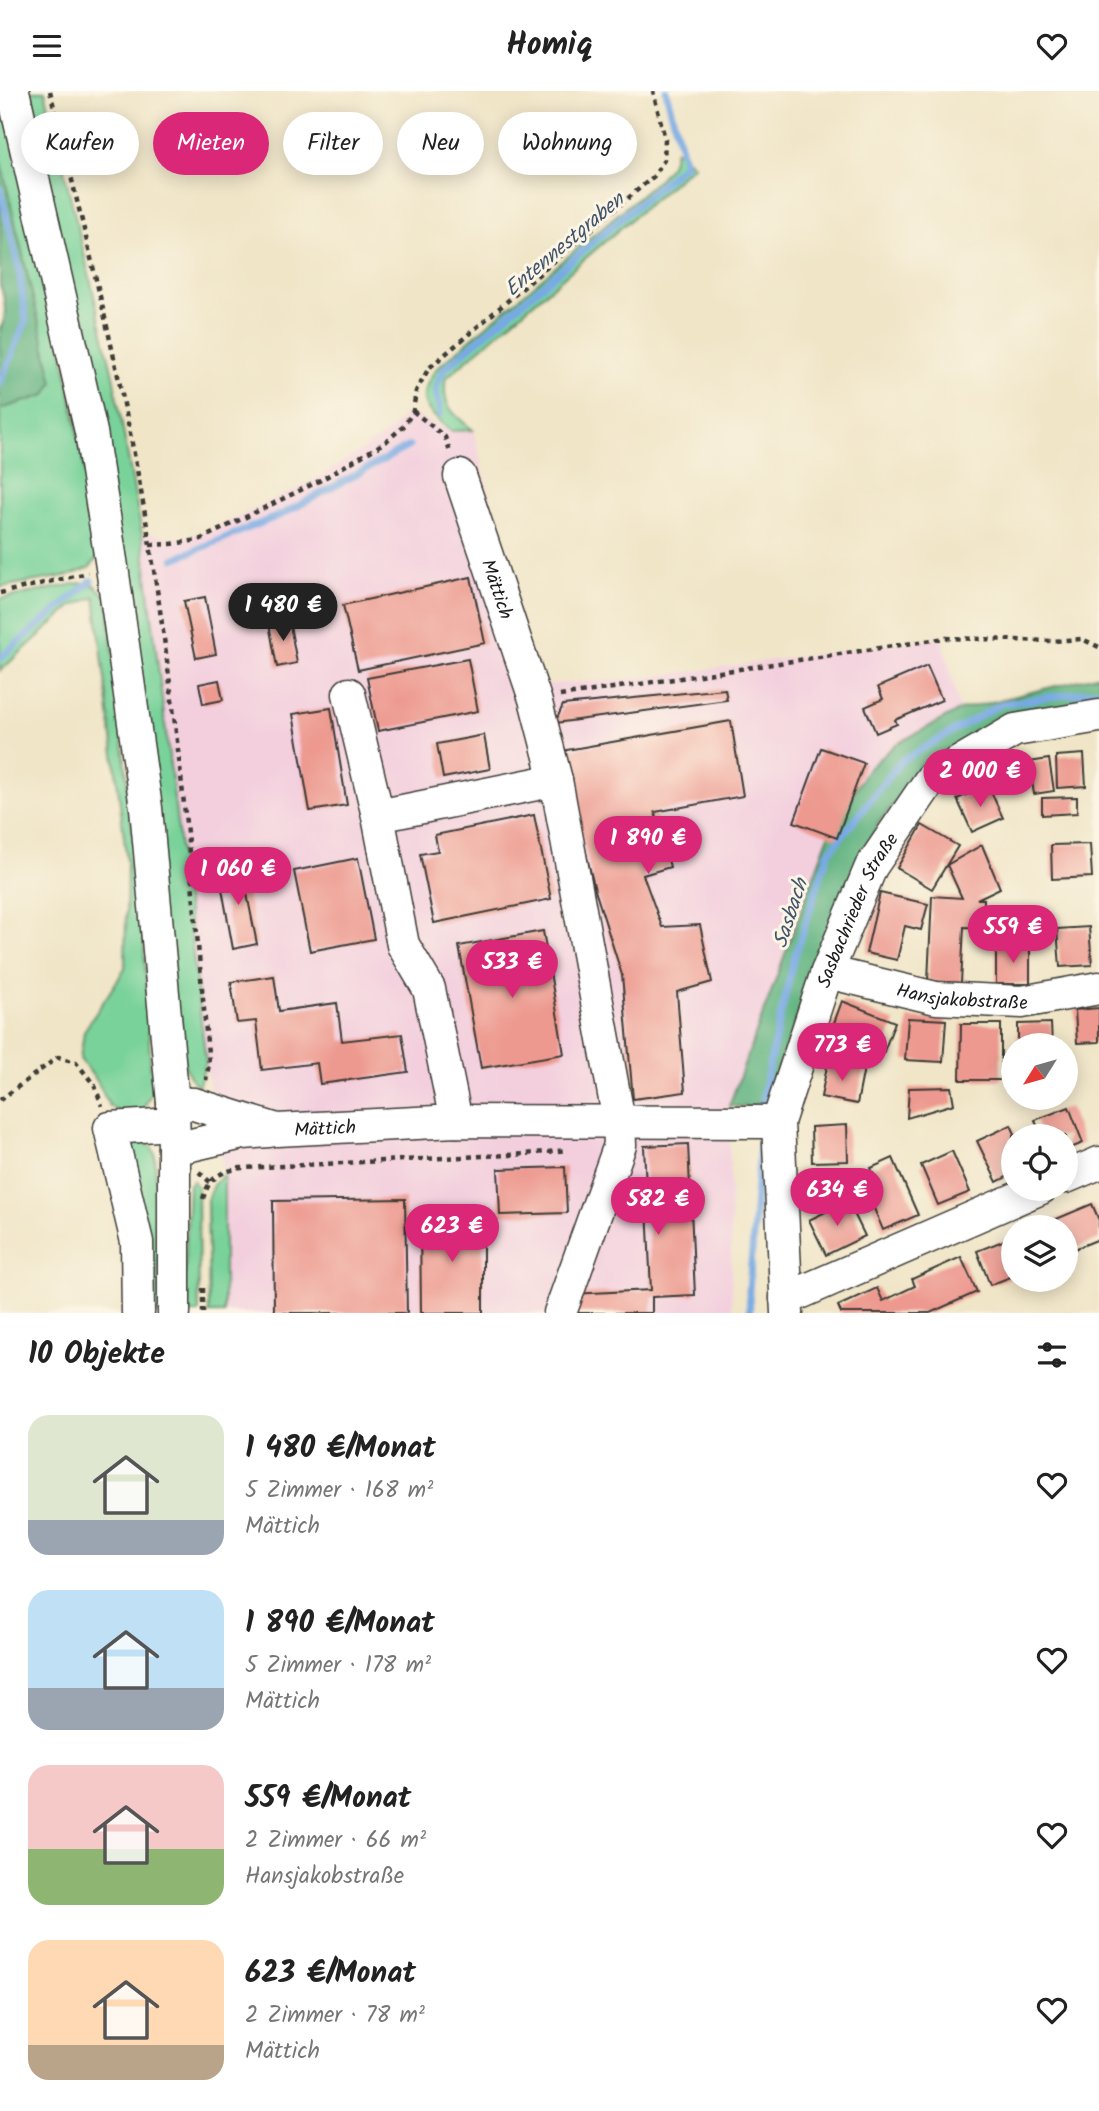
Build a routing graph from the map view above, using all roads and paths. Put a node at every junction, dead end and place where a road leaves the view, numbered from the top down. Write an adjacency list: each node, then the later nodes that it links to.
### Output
1 (13, 91): 7 (street)
2 (50, 91): 6 (path)
3 (653, 91): 4 (path)
4 (413, 411): 5 (path); 6 (path)
5 (460, 476): 11 (street, Mättich)
6 (150, 545): 18 (path)
7 (112, 567): 8 (path); 18 (street)
8 (0, 593)
9 (1099, 647): 11 (path)
10 (349, 694): 14 (street)
11 (535, 699): 13 (street, Mättich)
12 (1099, 716): 15 (street, Sasbachrieder Straße)
13 (556, 780): 14 (street); 20 (street, Mättich)
14 (378, 816): 19 (street)
15 (827, 972): 16 (street, Hansjakobstraße); 21 (street, Sasbachrieder Straße)
16 (1099, 988)
17 (0, 1100): 22 (path)
18 (178, 1120): 22 (street); 23 (street, Mättich); 23 (street, Mättich); 32 (street)
19 (456, 1121): 20 (street, Mättich); 23 (street, Mättich)
20 (619, 1121): 21 (street, Mättich); 34 (street, Mättich)
21 (774, 1122): 30 (street, Sasbachrieder Straße)
22 (110, 1128): 31 (street)
23 (277, 1130)
24 (573, 1150): 28 (path)
25 (1099, 1163): 26 (street)
26 (1078, 1172)
27 (1013, 1201): 30 (street)
28 (203, 1210)
29 (203, 1287): 33 (path)
30 (786, 1306)
31 (138, 1313)
32 (174, 1313)
33 (203, 1313)
34 (560, 1313)

